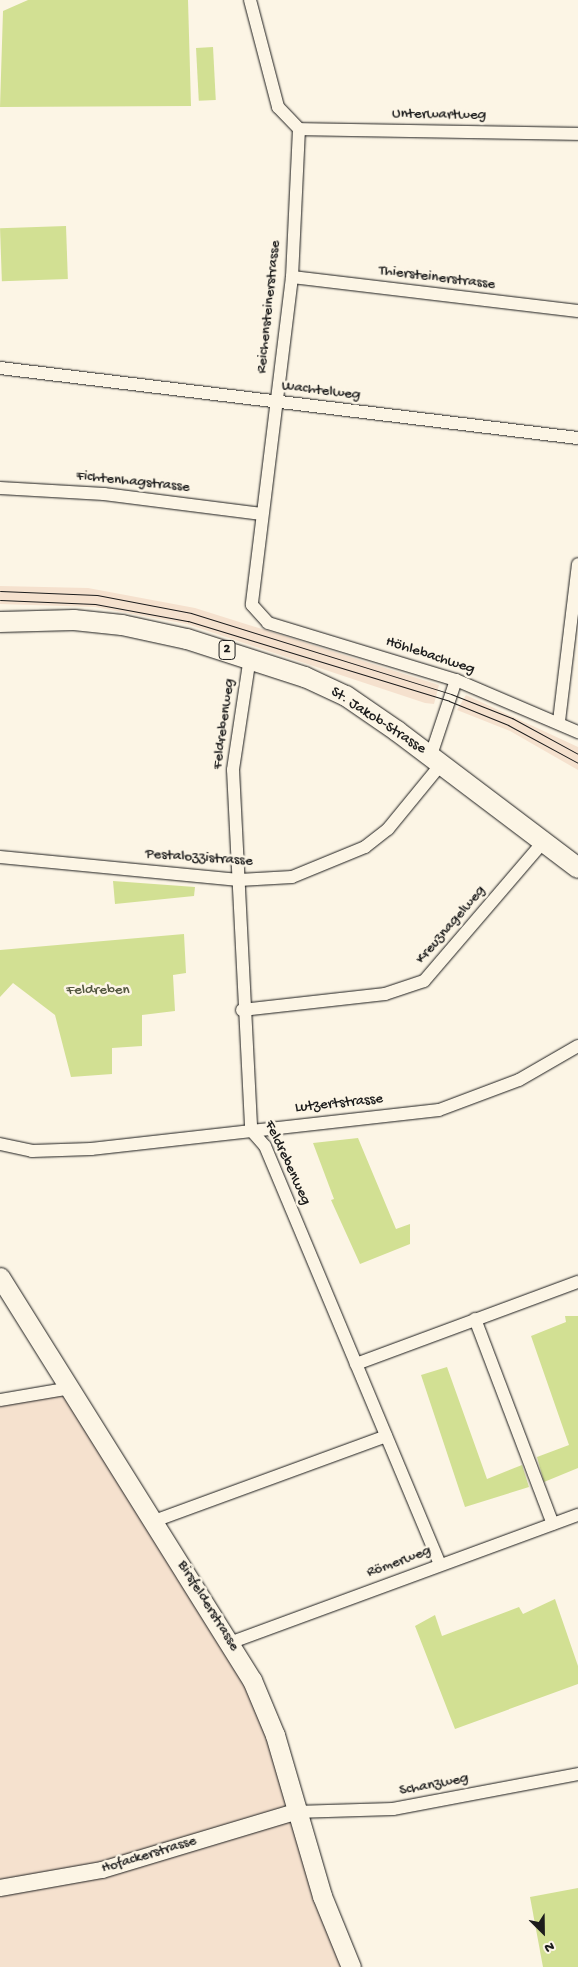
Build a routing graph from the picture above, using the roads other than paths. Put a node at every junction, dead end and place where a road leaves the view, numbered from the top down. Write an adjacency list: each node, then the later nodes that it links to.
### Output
1 (250, 0): 2 (street)
2 (299, 129): 3 (street, Unterwartweg); 4 (street, Reichensteinerstrasse)
3 (578, 134)
4 (292, 277): 5 (street, Thiersteinerstrasse); 7 (street, Reichensteinerstrasse)
5 (578, 311)
6 (0, 368): 7 (street, Wachtelweg)
7 (274, 402): 8 (street, Wachtelweg); 10 (street, Reichensteinerstrasse)
8 (578, 438)
9 (0, 488): 10 (street, Fichtenhagstrasse)
10 (262, 514): 13 (street, Reichensteinerstrasse)
11 (578, 564): 16 (street)
12 (0, 622): 14 (main road, St. Jakob-Strasse / 2)
13 (268, 623): 15 (street, Höhlebachweg)
14 (250, 657): 18 (main road, St. Jakob-Strasse / 2); 22 (street, Feldrebenweg)
15 (456, 680): 16 (street, Höhlebachweg); 18 (street)
16 (559, 721): 17 (street, Höhlebachweg)
17 (578, 732)
18 (436, 759): 19 (main road, St. Jakob-Strasse / 2); 22 (street, Pestalozzistrasse)
19 (544, 841): 21 (main road, St. Jakob-Strasse / 2); 23 (street, Kreuznagelweg)
20 (0, 857): 22 (street, Pestalozzistrasse)
21 (578, 868)
22 (239, 880): 23 (street, Feldrebenweg)
23 (242, 1010): 25 (street, Feldrebenweg)
24 (578, 1046): 25 (street, Lutzertstrasse)
25 (251, 1130): 26 (street, Lutzertstrasse); 30 (street, Feldrebenweg)
26 (0, 1144)
27 (0, 1277): 31 (main road, Birsfelderstrasse)
28 (578, 1282): 29 (street)
29 (475, 1320): 30 (street); 36 (street)
30 (356, 1364): 33 (street, Feldrebenweg)
31 (72, 1388): 32 (street); 35 (main road, Birsfelderstrasse)
32 (0, 1400)
33 (386, 1436): 35 (street); 37 (street, Feldrebenweg)
34 (578, 1515): 36 (street, Römerweg)
35 (154, 1521): 38 (main road, Birsfelderstrasse)
36 (553, 1524): 37 (street, Römerweg)
37 (440, 1564): 38 (street, Römerweg)
38 (232, 1642): 40 (main road, Birsfelderstrasse)
39 (578, 1774): 40 (street, Schanzweg)
40 (295, 1812): 41 (street, Hofackerstrasse); 42 (main road, Birsfelderstrasse)
41 (0, 1888)
42 (351, 1967)

